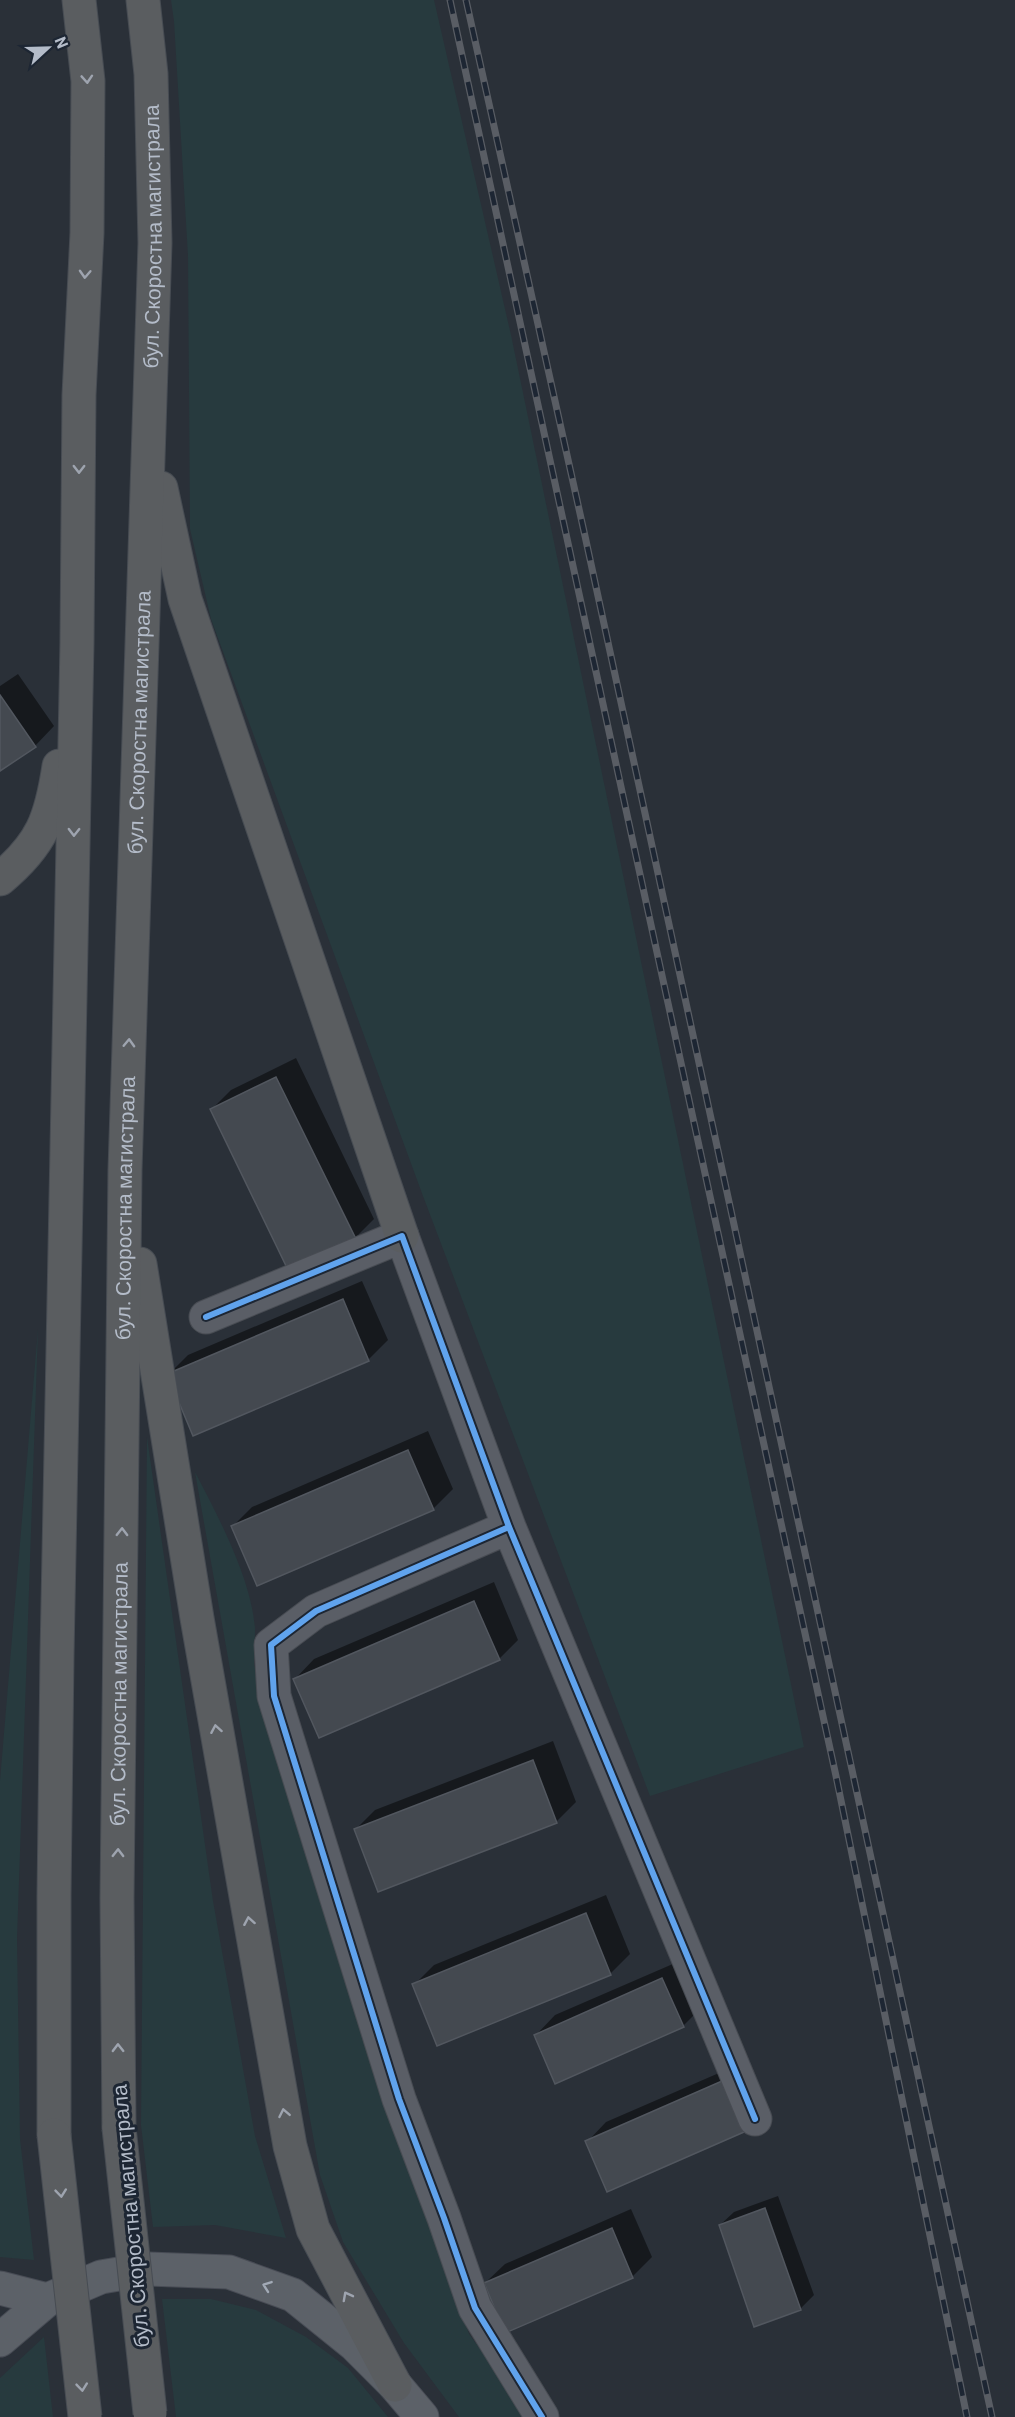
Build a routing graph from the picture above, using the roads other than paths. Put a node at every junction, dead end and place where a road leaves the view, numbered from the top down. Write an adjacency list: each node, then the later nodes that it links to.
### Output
1 (79, 0): 4 (highway, one-way to 4)
2 (143, 0): 3 (highway, бул. Скоростна магистрала)
3 (150, 428): 6 (highway, бул. Скоростна магистрала, one-way to 3); 7 (highway)
4 (77, 642): 5 (highway); 16 (highway, one-way to 16, bridge)
5 (0, 879)
6 (125, 1170): 14 (highway, one-way to 6); 15 (highway, бул. Скоростна магистрала, one-way to 6, bridge)
7 (402, 1236): 8 (street); 9 (street)
8 (206, 1317)
9 (509, 1527): 10 (street); 18 (street)
10 (755, 2119)
11 (0, 2288): 12 (main road)
12 (47, 2300): 13 (main road); 14 (main road, one-way to 12)
13 (0, 2340)
14 (395, 2385): 17 (main road)
15 (150, 2415)
16 (86, 2417)
17 (423, 2417)
18 (542, 2417)

